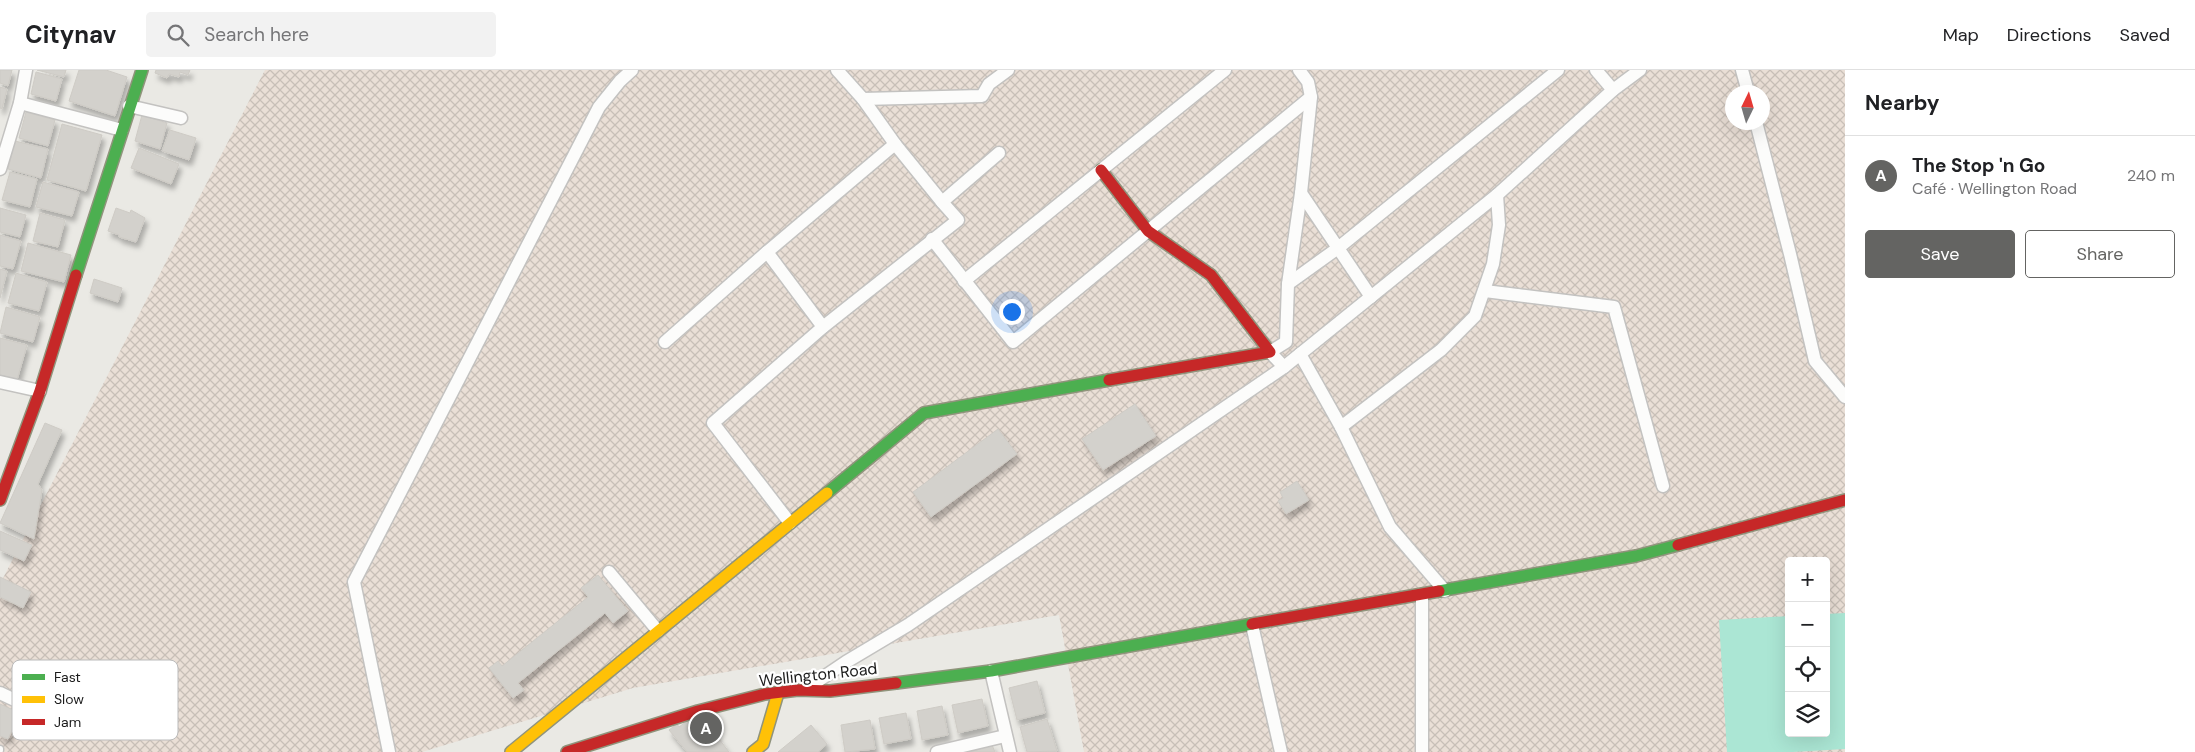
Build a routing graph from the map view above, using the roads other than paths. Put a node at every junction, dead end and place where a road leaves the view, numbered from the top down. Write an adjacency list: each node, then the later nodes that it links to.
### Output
1 (26, 70): 16 (street)
2 (142, 70): 17 (street)
3 (632, 70): 61 (street)
4 (837, 70): 15 (street)
5 (1008, 70): 15 (street)
6 (1224, 70): 24 (street)
7 (1299, 70): 14 (street)
8 (1558, 70): 30 (street)
9 (1596, 70): 13 (street)
10 (1640, 70): 13 (street)
11 (1742, 70): 12 (street)
12 (1746, 85)
13 (1613, 90): 26 (street)
14 (1310, 97): 25 (street); 28 (street)
15 (863, 99): 21 (street)
16 (20, 103): 19 (street); 23 (street)
17 (129, 106): 18 (street); 19 (street)
18 (181, 118)
19 (122, 130): 42 (street)
20 (1758, 130): 43 (street)
21 (895, 144): 27 (street); 31 (street)
22 (999, 153): 27 (street)
23 (0, 168)
24 (1101, 170): 28 (street); 32 (street)
25 (1301, 193): 30 (street); 33 (street)
26 (1497, 195): 34 (street); 35 (street)
27 (942, 202): 29 (street)
28 (1148, 231): 32 (street); 38 (street)
29 (932, 239): 32 (street); 36 (street)
30 (1338, 248): 33 (street); 35 (street)
31 (767, 252): 36 (street); 37 (street)
32 (964, 281)
33 (1288, 284): 38 (street)
34 (1485, 292): 44 (street); 45 (street)
35 (1371, 297): 39 (street)
36 (823, 327): 48 (street)
37 (665, 342)
38 (1270, 352): 40 (street); 48 (street)
39 (1300, 354): 40 (street); 44 (street)
40 (1284, 367): 55 (street)
41 (0, 382): 42 (street)
42 (40, 391): 46 (street)
43 (1845, 397)
44 (1341, 427): 50 (street)
45 (1663, 486)
46 (0, 500)
47 (1845, 500): 50 (street, Wellington Road)
48 (790, 523): 53 (street)
49 (609, 572): 53 (street)
50 (1445, 591): 51 (street, Wellington Road)
51 (1422, 595): 52 (street, Wellington Road); 68 (street)
52 (1252, 625): 54 (street, Wellington Road); 67 (street)
53 (658, 631): 62 (street)
54 (991, 671): 55 (street, Wellington Road); 59 (street)
55 (806, 689): 57 (street, Wellington Road)
56 (0, 693): 58 (street)
57 (778, 693): 63 (street, Wellington Road); 64 (street)
58 (12, 699)
59 (1005, 736): 60 (street); 66 (street)
60 (957, 750): 65 (street)
61 (389, 752)
62 (511, 752)
63 (569, 752)
64 (753, 752)
65 (937, 752)
66 (1010, 752)
67 (1281, 752)
68 (1422, 752)

